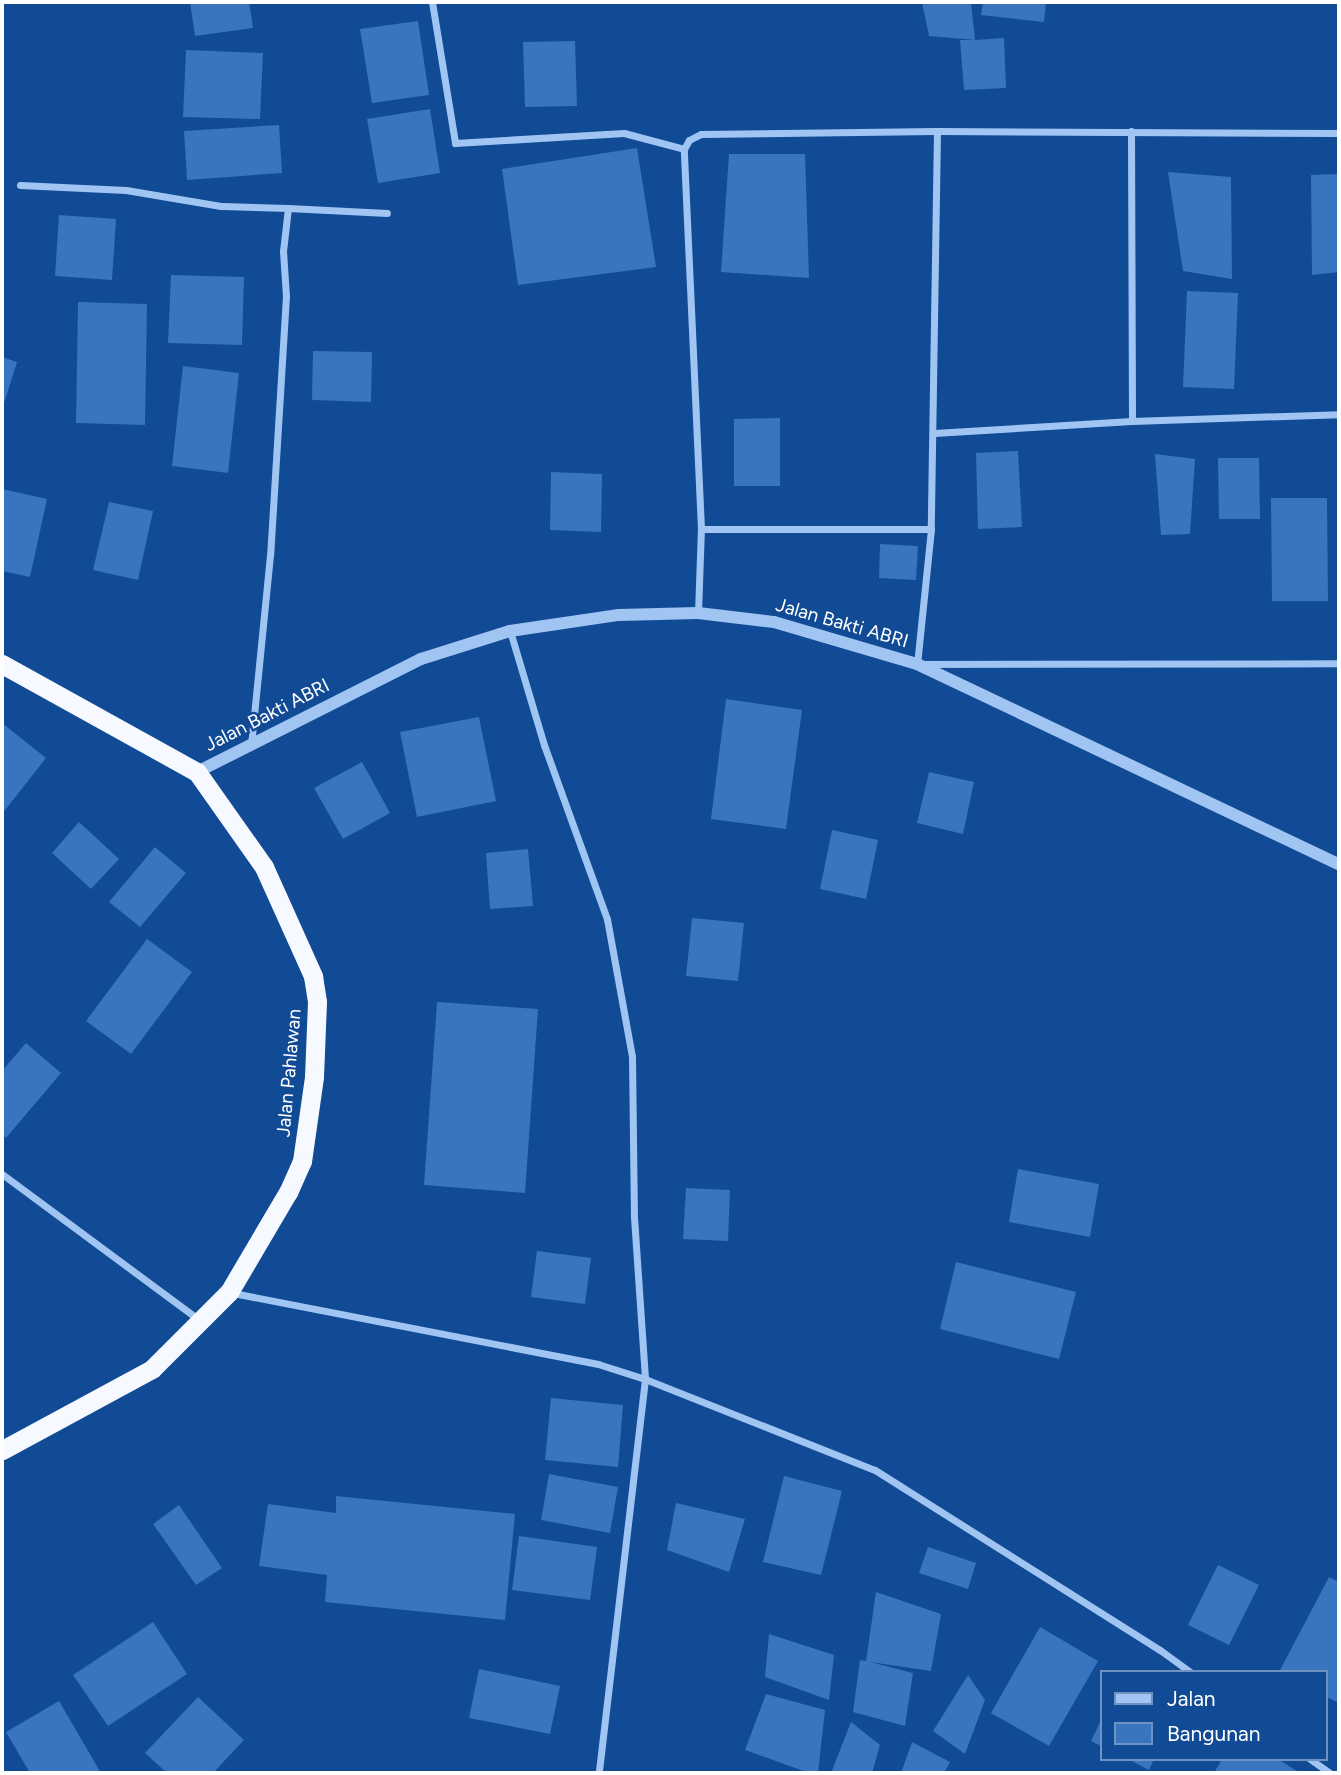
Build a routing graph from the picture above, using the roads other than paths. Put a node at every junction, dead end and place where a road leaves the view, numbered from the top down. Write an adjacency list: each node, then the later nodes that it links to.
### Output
1 (432, 2): 5 (street)
2 (937, 131): 3 (street); 5 (street); 11 (street)
3 (1131, 131): 4 (street); 10 (street)
4 (1339, 133)
5 (684, 149): 12 (street)
6 (20, 184): 7 (street)
7 (288, 208): 8 (street); 19 (street)
8 (387, 213)
9 (1339, 414): 10 (street)
10 (1132, 421): 11 (street)
11 (934, 433): 13 (street)
12 (701, 529): 13 (street); 14 (street)
13 (931, 529): 18 (street)
14 (698, 613): 15 (street, Jalan Bakti ABRI); 18 (street, Jalan Bakti ABRI)
15 (510, 631): 19 (street, Jalan Bakti ABRI); 25 (street)
16 (1339, 663): 18 (street)
17 (2, 664): 20 (highway, Jalan Pahlawan)
18 (917, 664): 21 (street, Jalan Bakti ABRI)
19 (251, 744): 20 (street, Jalan Bakti ABRI)
20 (197, 772): 23 (highway, Jalan Pahlawan)
21 (1339, 864)
22 (2, 1174): 24 (street)
23 (229, 1292): 24 (highway, Jalan Pahlawan); 25 (street)
24 (202, 1321): 26 (highway, Jalan Pahlawan)
25 (645, 1379): 27 (street); 29 (street)
26 (2, 1450)
27 (1187, 1670)
28 (1313, 1761): 30 (street)
29 (599, 1773)
30 (1330, 1773)

